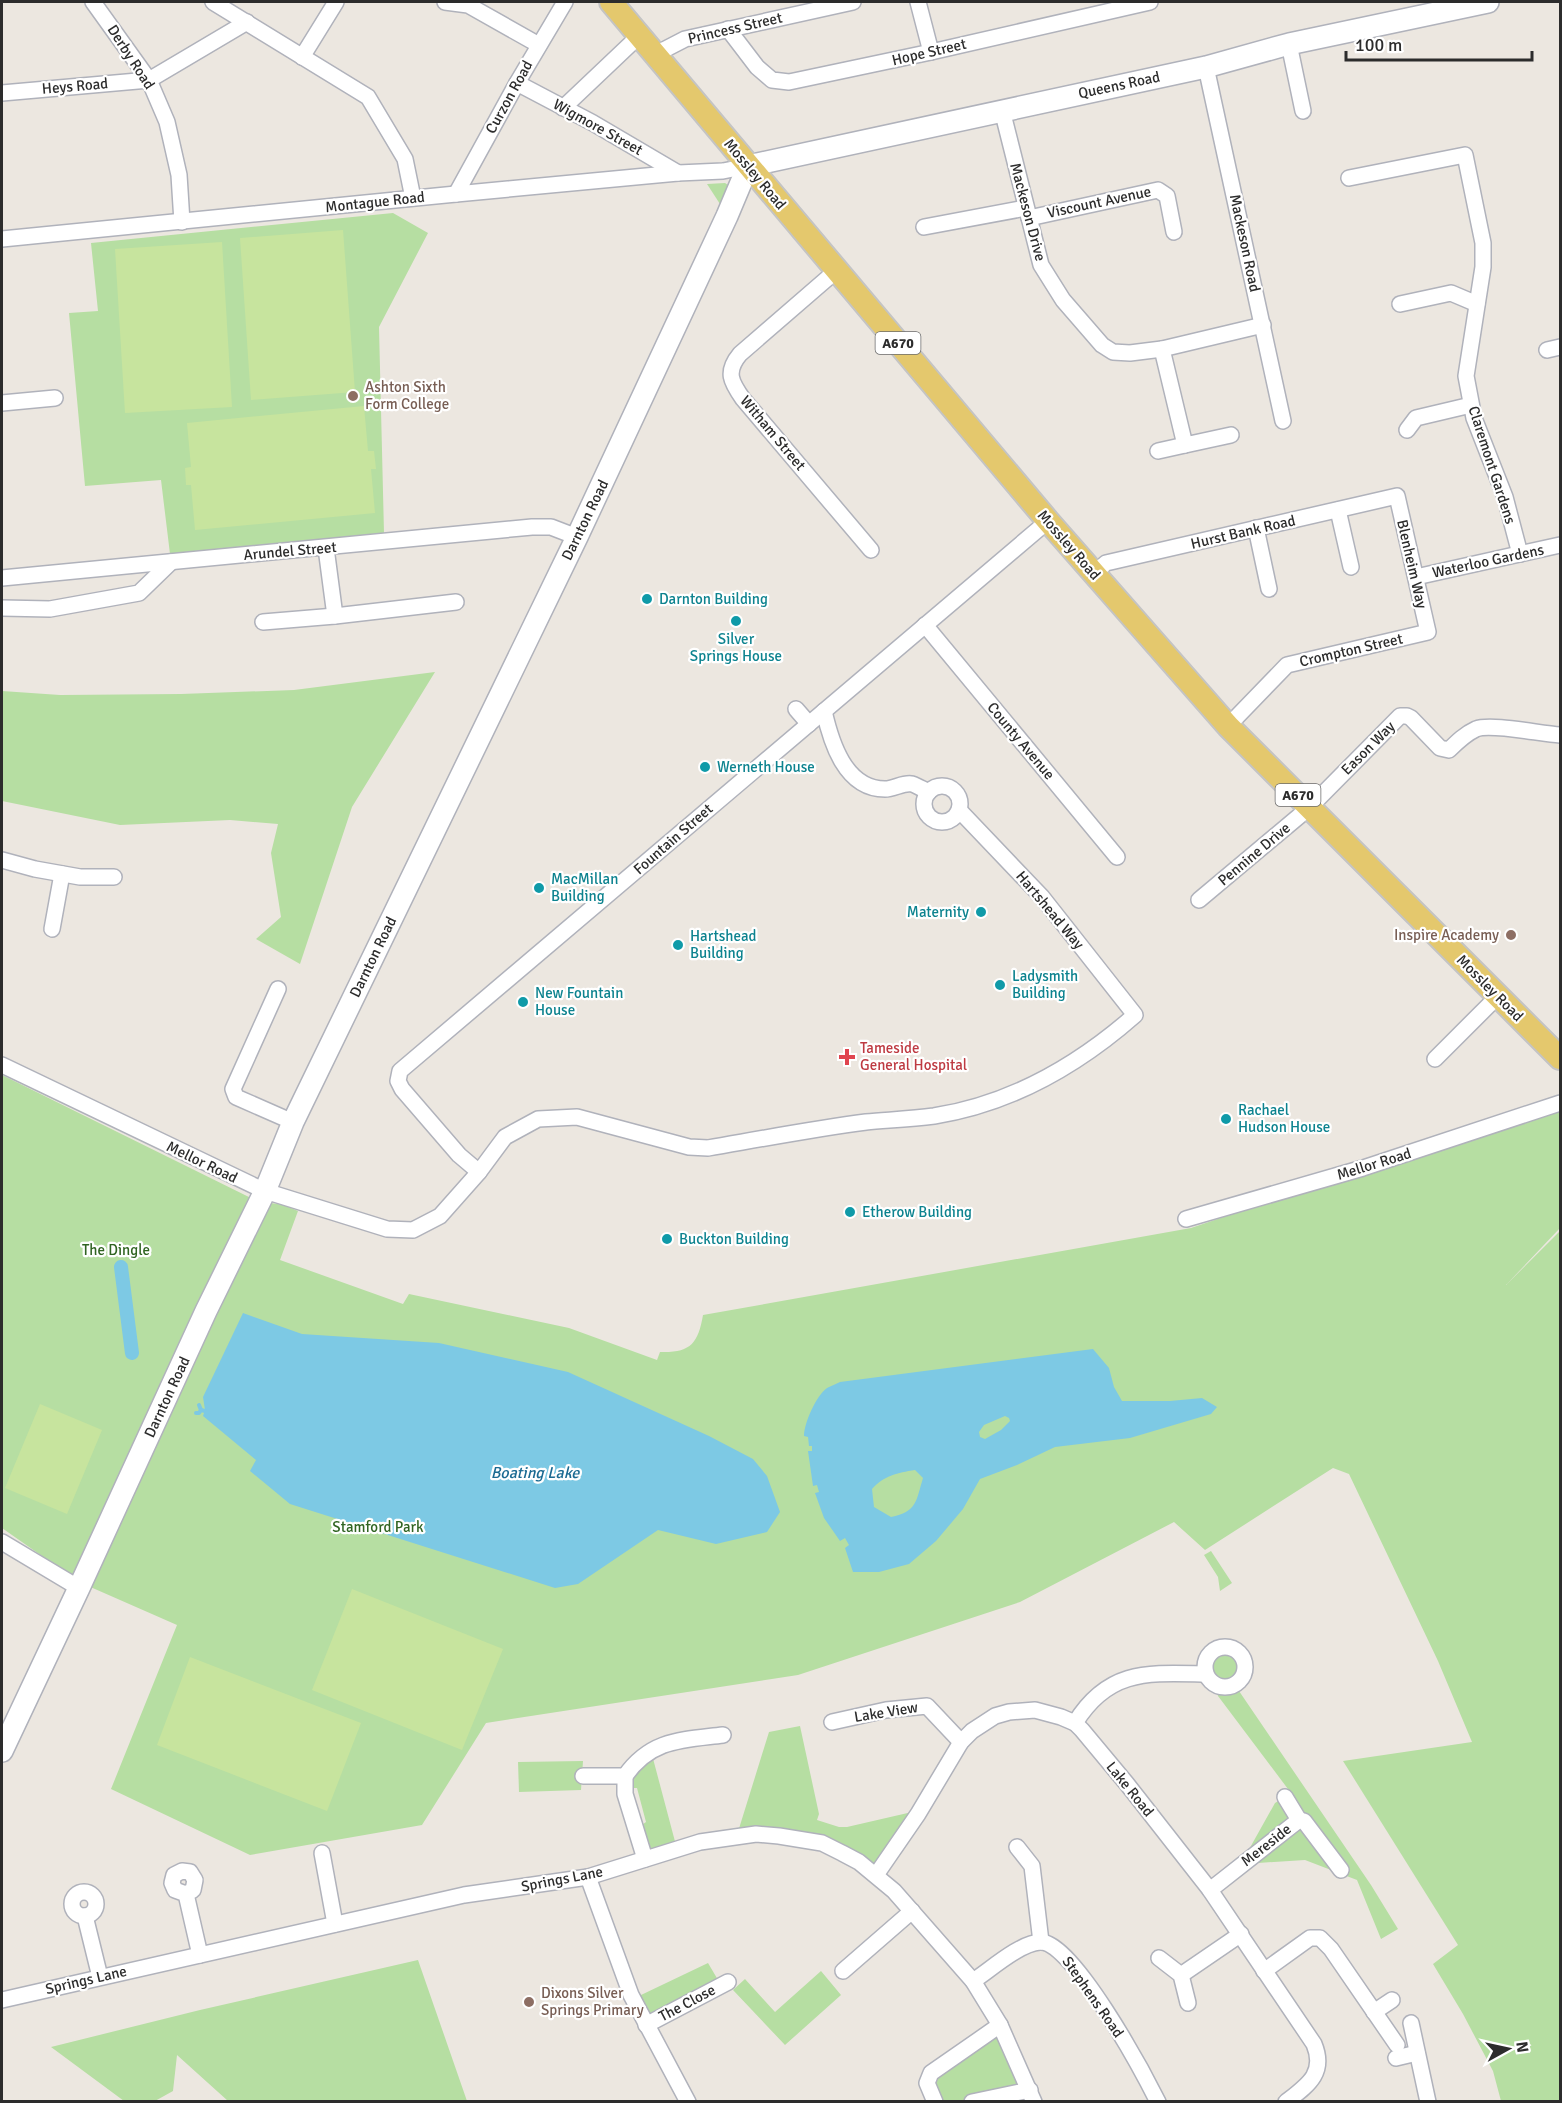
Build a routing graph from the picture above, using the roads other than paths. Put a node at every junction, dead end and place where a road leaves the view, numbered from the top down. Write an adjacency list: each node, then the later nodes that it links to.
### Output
1 (93, 2): 21 (street, Derby Road)
2 (213, 2): 12 (street)
3 (336, 2): 19 (street)
4 (445, 2): 16 (street)
5 (565, 2): 16 (street, Curzon Road)
6 (611, 2): 14 (main road, Mossley Road / A670)
7 (853, 2): 13 (street, Princess Street)
8 (918, 2): 17 (street)
9 (1150, 2): 11 (street, Hope Street)
10 (1488, 2): 15 (street, Queens Road)
11 (1123, 4): 17 (street, Hope Street)
12 (247, 22): 19 (street); 21 (street)
13 (728, 29): 17 (street, Hope Street); 18 (street, Princess Street)
14 (639, 35): 18 (main road, Mossley Road / A670); 24 (street)
15 (1289, 44): 20 (street, Queens Road); 26 (street)
16 (539, 45): 22 (street, Curzon Road)
17 (931, 52)
18 (656, 54): 27 (main road, Mossley Road / A670)
19 (302, 57): 31 (street)
20 (1206, 67): 25 (street, Queens Road); 40 (street, Mackeson Road)
21 (149, 80): 23 (street, Heys Road); 33 (street, Derby Road)
22 (517, 83): 24 (street, Wigmore Street); 30 (street, Curzon Road)
23 (2, 93)
24 (563, 108): 28 (street, Wigmore Street)
25 (1002, 110): 27 (street, Queens Road); 32 (street, Mackeson Drive)
26 (1303, 111)
27 (748, 166): 28 (street, Montague Road); 37 (main road, Mossley Road / A670); 54 (street, Darnton Road)
28 (678, 173): 30 (street, Montague Road)
29 (1349, 178): 39 (street, Claremont Gardens)
30 (456, 194): 31 (street, Montague Road)
31 (413, 198): 33 (street, Montague Road)
32 (1027, 213): 34 (street, Viscount Avenue); 35 (street, Viscount Avenue); 41 (street, Mackeson Drive)
33 (182, 222): 36 (street, Montague Road)
34 (924, 227)
35 (1174, 232)
36 (2, 239)
37 (837, 270): 52 (main road, Mossley Road / A670); 57 (street, Witham Street)
38 (1400, 304): 39 (street)
39 (1477, 304): 44 (street, Claremont Gardens)
40 (1263, 325): 41 (street, Mackeson Drive); 45 (street, Mackeson Road)
41 (1162, 349): 48 (street)
42 (55, 398): 43 (street)
43 (2, 403)
44 (1471, 405): 46 (street); 58 (street, Claremont Gardens)
45 (1283, 421)
46 (1407, 430)
47 (1231, 435): 48 (street)
48 (1185, 445): 49 (street)
49 (1158, 451)
50 (1397, 496): 51 (street, Hurst Bank Road); 62 (street, Blenheim Way)
51 (1338, 510): 53 (street, Hurst Bank Road); 60 (street)
52 (1048, 521): 61 (main road, Mossley Road / A670); 69 (street, Fountain Street)
53 (1256, 528): 61 (street, Hurst Bank Road); 64 (street)
54 (577, 537): 56 (street, Arundel Street); 91 (street, Darnton Road)
55 (1560, 545): 58 (street, Waterloo Gardens)
56 (326, 548): 59 (street, Arundel Street); 67 (street)
57 (871, 550)
58 (1520, 554): 62 (street, Waterloo Gardens)
59 (171, 562): 63 (street, Arundel Street); 66 (street)
60 (1350, 567)
61 (1093, 574): 74 (main road, Mossley Road / A670)
62 (1416, 577): 70 (street, Blenheim Way)
63 (2, 578)
64 (1269, 589)
65 (456, 602): 67 (street)
66 (2, 608)
67 (335, 616): 68 (street)
68 (263, 622)
69 (925, 625): 72 (street, Fountain Street); 79 (street, County Avenue)
70 (1428, 632): 74 (street, Crompton Street)
71 (796, 709): 73 (street)
72 (824, 711): 73 (street, Fountain Street); 76 (street)
73 (809, 724): 92 (street, Fountain Street)
74 (1228, 726): 77 (main road, Mossley Road / A670)
75 (1560, 735): 77 (street, Eason Way)
76 (929, 792): 78 (street); 78 (street)
77 (1310, 807): 83 (street, Pennine Drive); 86 (main road, Mossley Road / A670)
78 (959, 810): 92 (street, Hartshead Way)
79 (1117, 857)
80 (2, 860): 81 (street)
81 (62, 874): 82 (street); 84 (street)
82 (114, 877)
83 (1199, 900)
84 (52, 929)
85 (278, 989): 91 (street)
86 (1498, 996): 87 (main road, Mossley Road / A670); 88 (street)
87 (1560, 1058)
88 (1435, 1059)
89 (2, 1065): 93 (street, Mellor Road)
90 (1560, 1103): 94 (street, Mellor Road)
91 (293, 1122): 93 (street, Darnton Road)
92 (479, 1172): 93 (street, Mellor Road)
93 (265, 1191): 96 (street, Darnton Road)
94 (1186, 1219)
95 (2, 1542): 96 (street)
96 (79, 1588): 102 (street, Darnton Road)
97 (1206, 1674): 99 (street)
98 (832, 1722): 101 (street, Lake View)
99 (1076, 1723): 101 (street, Lake Road); 113 (street, Lake Road)
100 (723, 1735): 104 (street)
101 (961, 1742): 111 (street, Lake Road)
102 (2, 1751)
103 (583, 1776): 104 (street)
104 (625, 1776): 109 (street)
105 (1285, 1797): 106 (street)
106 (1299, 1820): 110 (street, Mereside); 113 (street, Mereside)
107 (1017, 1847): 119 (street)
108 (322, 1853): 117 (street)
109 (645, 1859): 111 (street, Springs Lane); 112 (street, Springs Lane)
110 (1341, 1870)
111 (876, 1875): 115 (street, Springs Lane)
112 (588, 1877): 117 (street, Springs Lane); 133 (street)
113 (1210, 1890): 118 (street, Lake Road)
114 (186, 1894): 120 (street)
115 (912, 1911): 122 (street); 126 (street, Springs Lane)
116 (85, 1916): 125 (street)
117 (335, 1924): 120 (street, Springs Lane)
118 (1241, 1934): 123 (street, Lake Road); 124 (street)
119 (1041, 1942): 126 (street); 140 (street, Stephens Road)
120 (200, 1955): 125 (street, Springs Lane)
121 (1159, 1958): 124 (street)
122 (843, 1971)
123 (1264, 1971): 131 (street); 141 (street, Lake Road)
124 (1181, 1975): 130 (street)
125 (100, 1977): 128 (street, Springs Lane)
126 (973, 1981): 134 (street, Springs Lane)
127 (728, 1982): 133 (street, The Close)
128 (2, 2000)
129 (1392, 2000): 131 (street)
130 (1188, 2002)
131 (1374, 2012): 135 (street)
132 (1411, 2023): 135 (street)
133 (646, 2025): 137 (street)
134 (1000, 2025): 136 (street, Springs Lane); 138 (street)
135 (1418, 2053): 142 (street)
136 (1032, 2096): 139 (street)
137 (688, 2102)
138 (935, 2102)
139 (972, 2102)
140 (1158, 2102)
141 (1287, 2102)
142 (1428, 2102)

